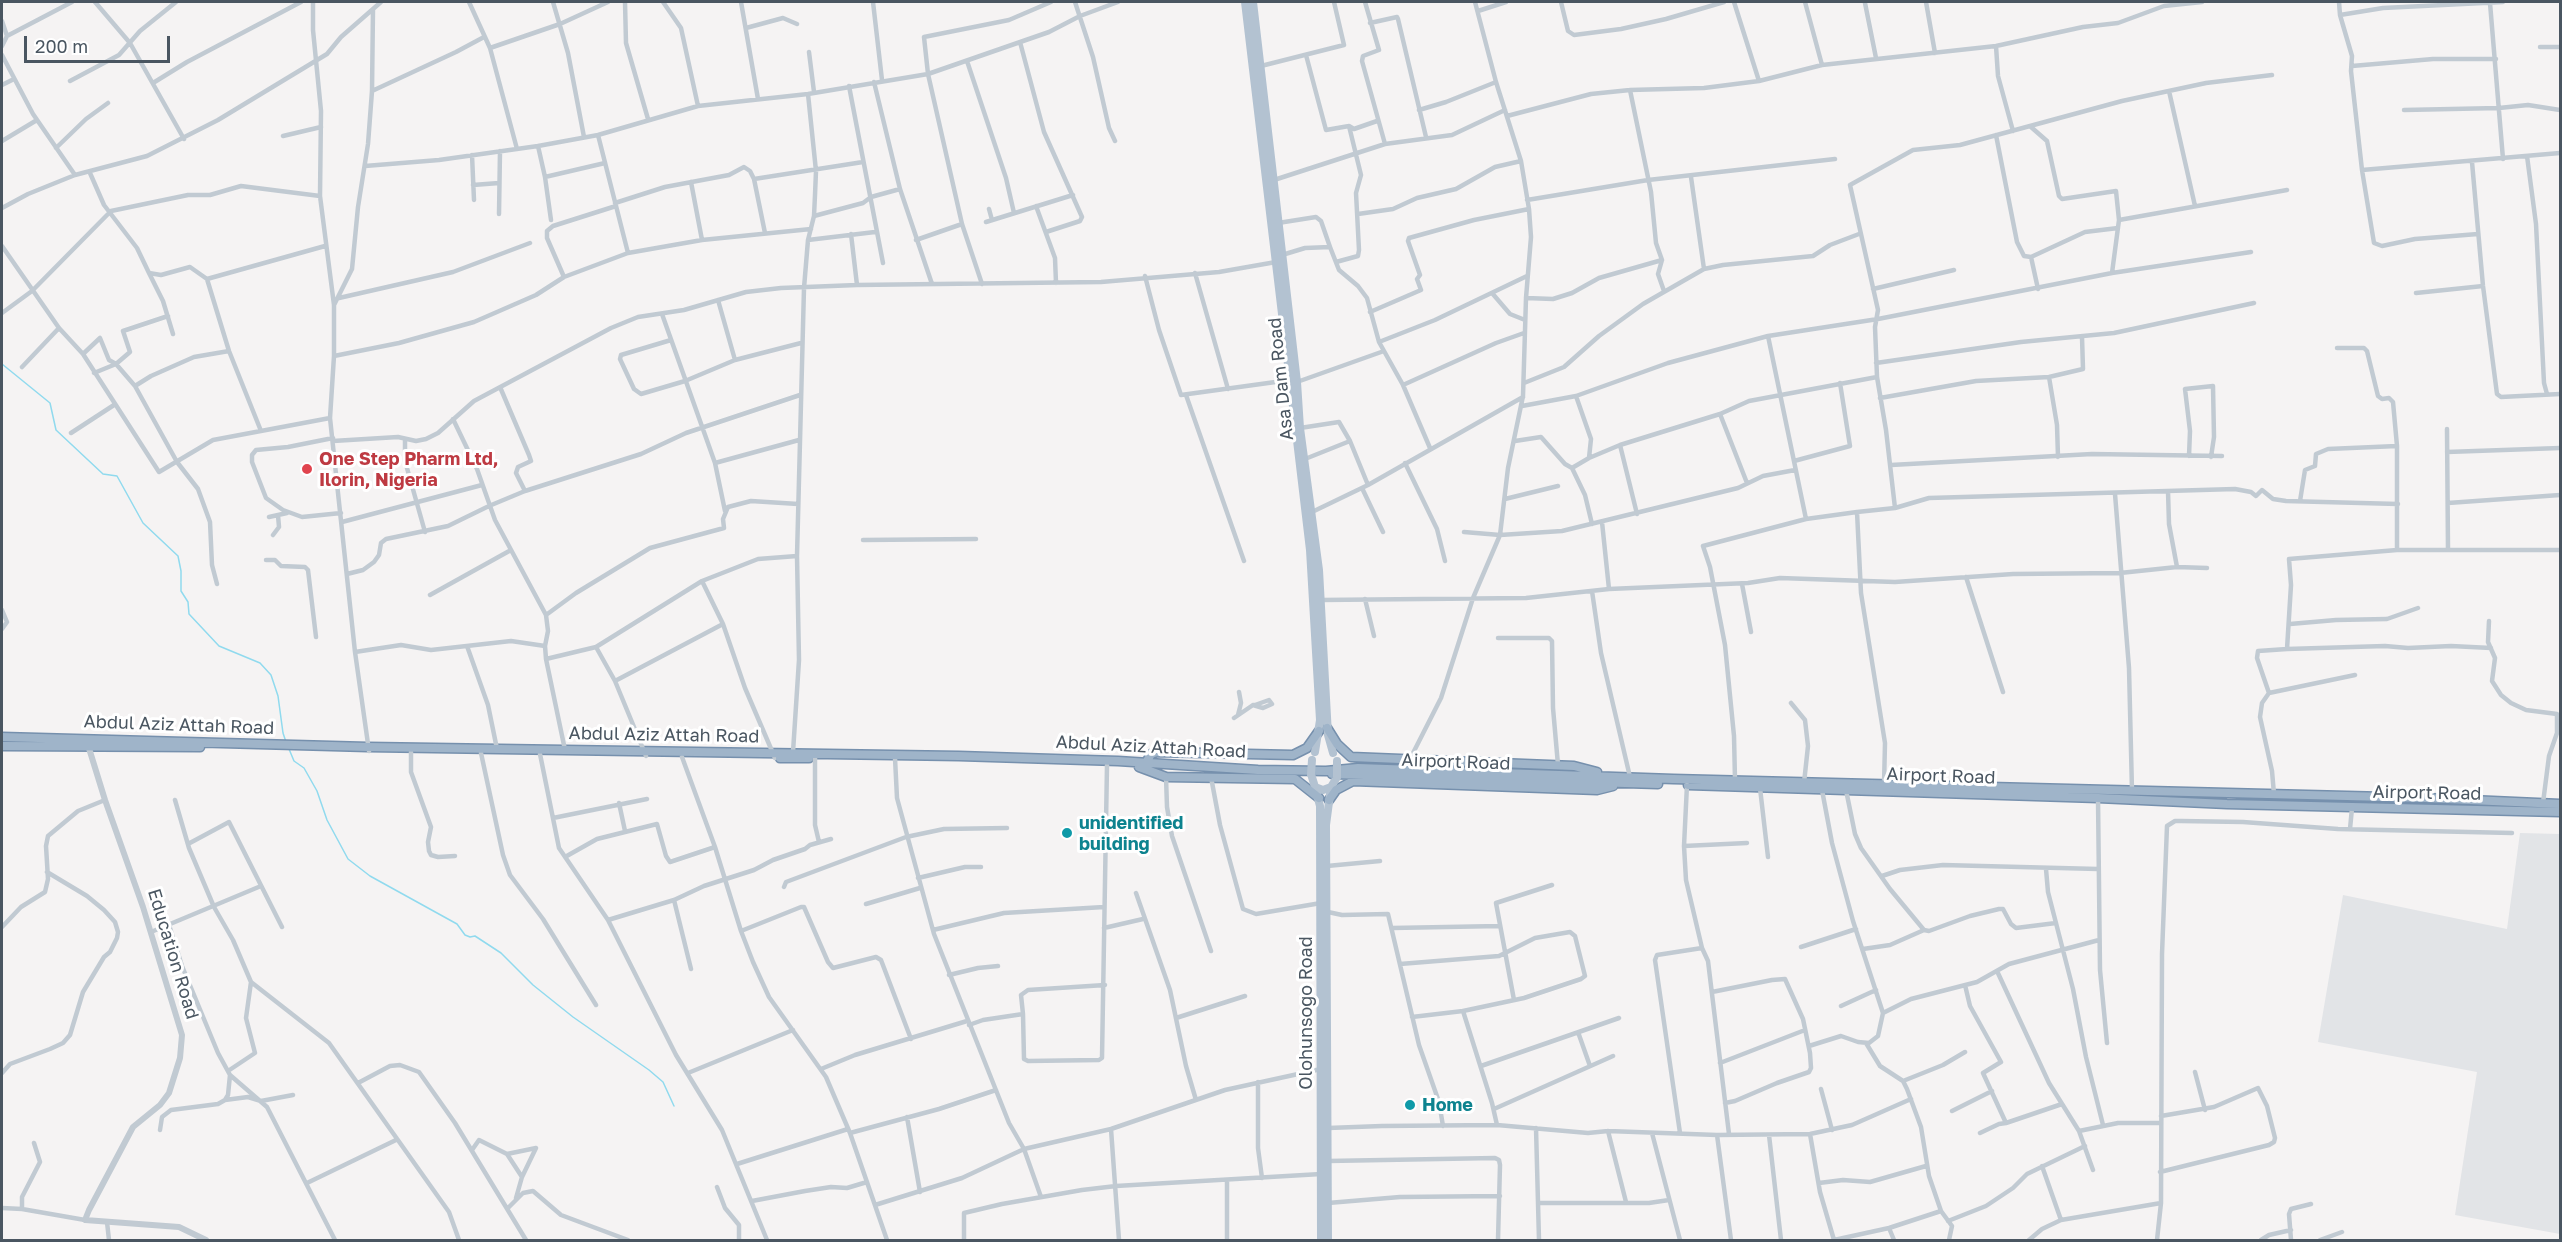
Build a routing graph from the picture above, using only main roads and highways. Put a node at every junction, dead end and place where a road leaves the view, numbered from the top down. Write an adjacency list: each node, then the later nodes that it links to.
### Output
1 (1245, 2): 3 (main road, Asa Dam Road)
2 (1253, 2): 3 (main road, Asa Dam Road)
3 (1251, 22): 4 (main road, Asa Dam Road); 4 (main road, Asa Dam Road)
4 (1294, 381): 5 (main road, Asa Dam Road)
5 (1297, 416): 6 (main road, Asa Dam Road); 6 (main road, Asa Dam Road)
6 (1323, 729): 12 (highway); 14 (main road, Asa Dam Road); 15 (main road, Asa Dam Road); 16 (highway)
7 (2, 737): 8 (highway, Abdul Aziz Attah Road)
8 (87, 742): 9 (highway, Abdul Aziz Attah Road); 10 (highway, Abdul Aziz Attah Road)
9 (2, 746)
10 (368, 749): 11 (highway, Abdul Aziz Attah Road); 11 (highway, Abdul Aziz Attah Road)
11 (646, 754): 13 (highway, Abdul Aziz Attah Road); 13 (highway, Abdul Aziz Attah Road)
12 (1293, 754): 14 (highway); 17 (highway)
13 (774, 756): 17 (highway, Abdul Aziz Attah Road); 17 (highway, Abdul Aziz Attah Road)
14 (1313, 756): 15 (main road); 21 (main road, Asa Dam Road, bridge)
15 (1335, 757): 16 (highway); 23 (main road, Asa Dam Road, bridge)
16 (1351, 758): 20 (highway)
17 (1142, 765): 18 (highway, Abdul Aziz Attah Road); 19 (highway)
18 (1324, 772): 20 (highway, Airport Road)
19 (1295, 779): 21 (highway); 25 (highway)
20 (1624, 779): 22 (highway); 24 (highway, Airport Road); 24 (highway, Airport Road)
21 (1313, 780): 23 (main road); 25 (main road, Olohunsogo Road)
22 (1348, 781): 23 (highway); 25 (highway)
23 (1335, 782): 25 (main road, Olohunsogo Road)
24 (1884, 788): 26 (highway, Airport Road); 27 (highway, Airport Road)
25 (1324, 799): 28 (main road, Olohunsogo Road); 28 (main road, Olohunsogo Road)
26 (2560, 804)
27 (2560, 812)
28 (1324, 988): 29 (main road, Olohunsogo Road); 30 (main road, Olohunsogo Road)
29 (1321, 1240)
30 (1328, 1240)

